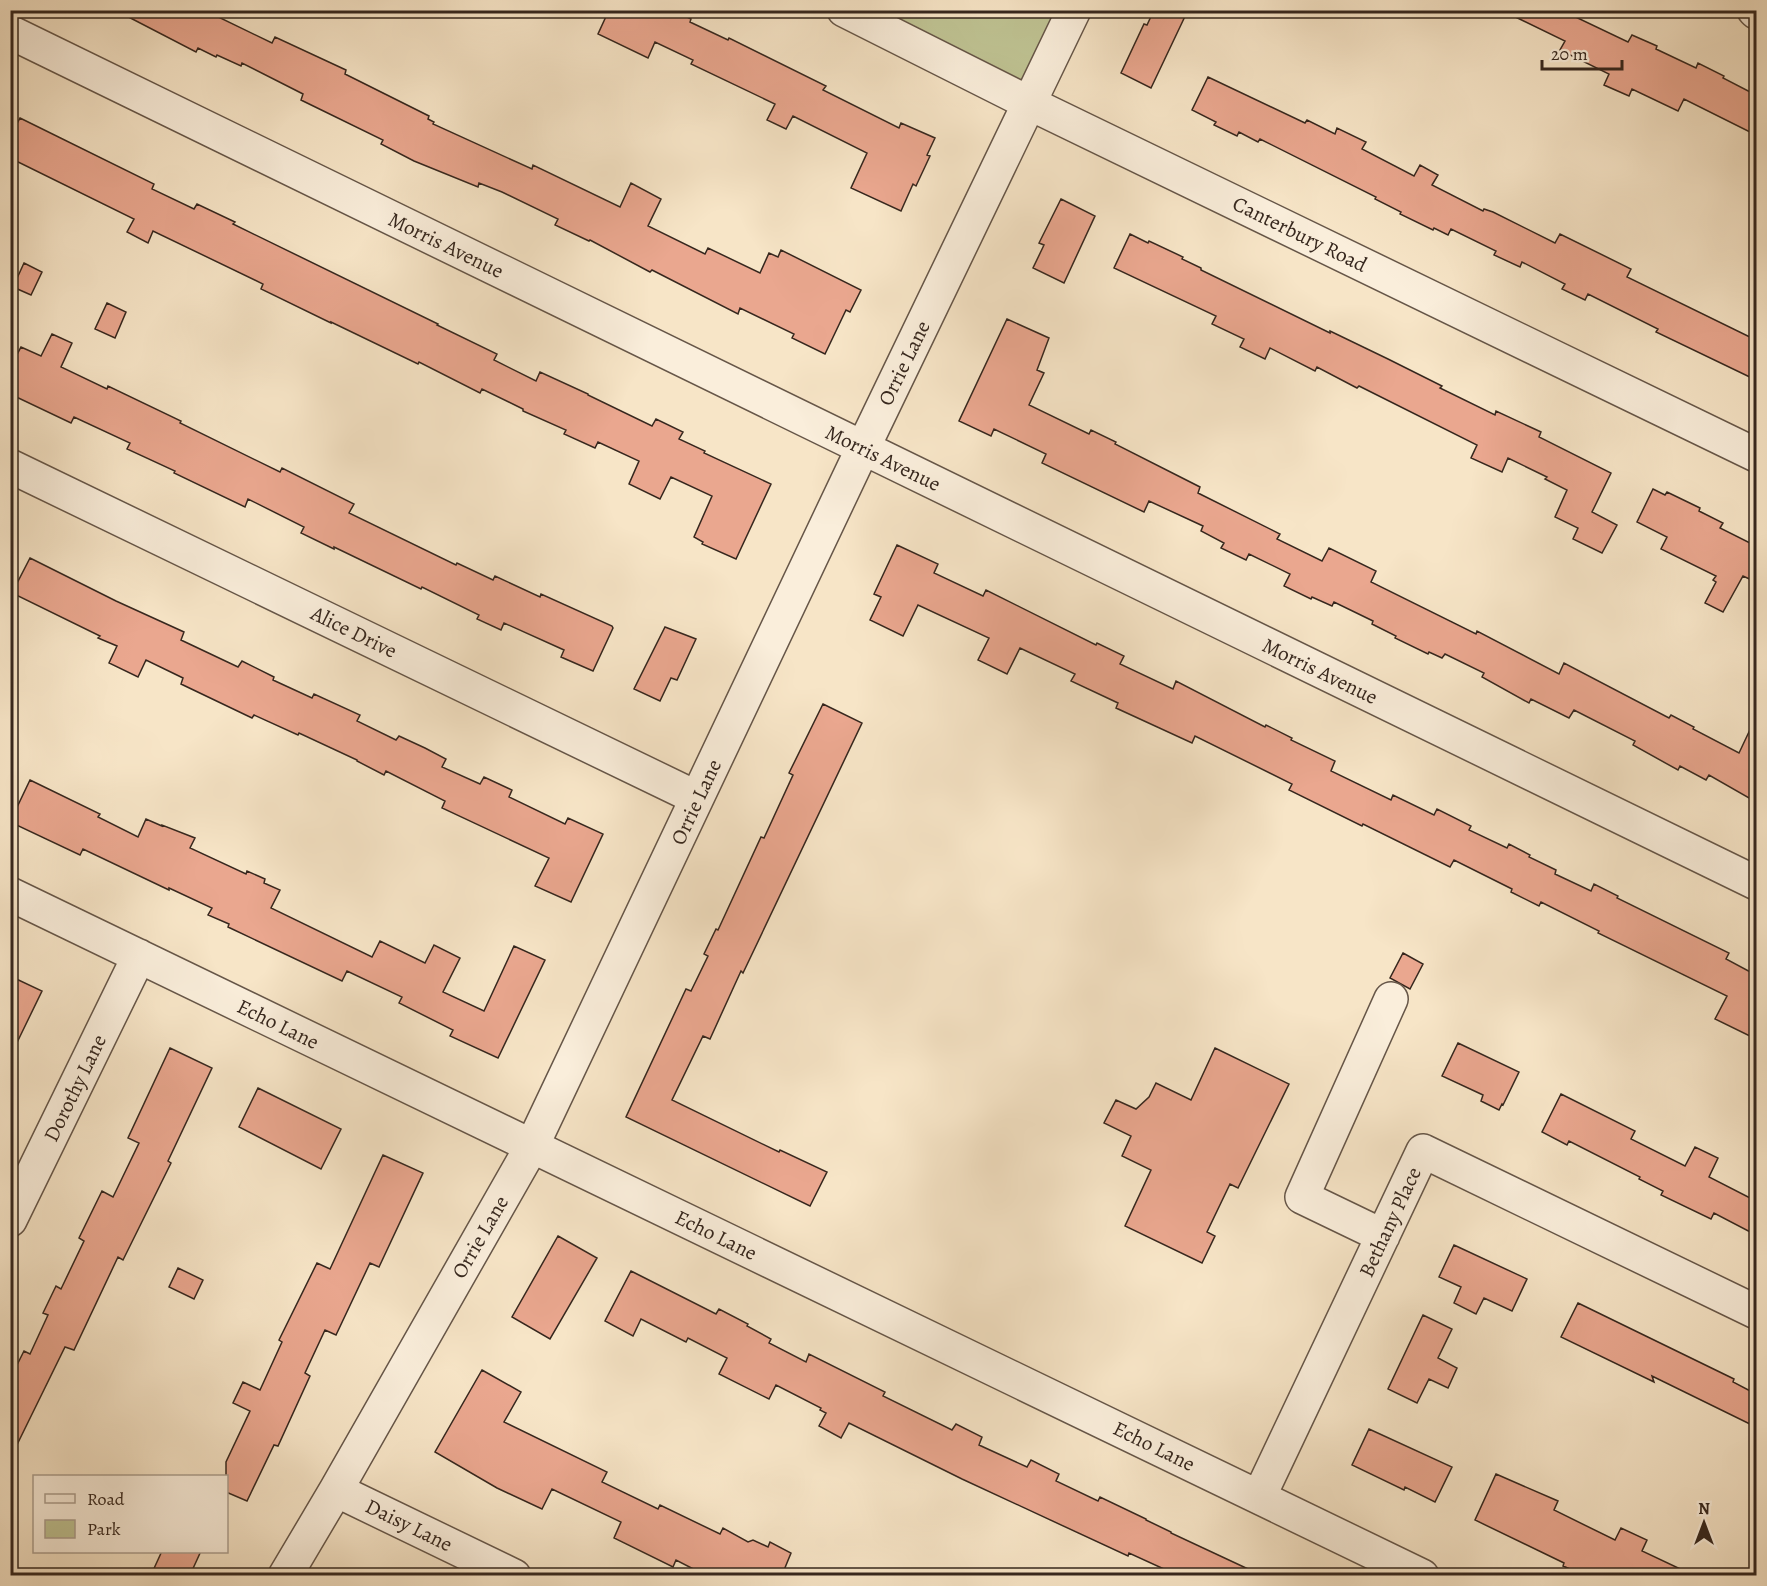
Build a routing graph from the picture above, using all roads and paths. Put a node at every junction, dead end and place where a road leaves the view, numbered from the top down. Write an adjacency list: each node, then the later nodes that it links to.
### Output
1 (844, 10): 4 (street, Canterbury Road)
2 (1074, 10): 4 (street, Orrie Lane)
3 (10, 32): 5 (street, Morris Avenue)
4 (1029, 103): 5 (street, Orrie Lane); 6 (street, Canterbury Road)
5 (863, 448): 8 (street, Orrie Lane); 9 (street, Morris Avenue)
6 (1756, 455)
7 (10, 466): 8 (street, Alice Drive)
8 (697, 798): 13 (street, Orrie Lane)
9 (1756, 883)
10 (10, 894): 11 (street, Echo Lane)
11 (139, 957): 13 (street, Echo Lane); 14 (street, Dorothy Lane)
12 (1391, 999): 15 (street)
13 (532, 1146): 17 (street, Orrie Lane); 18 (street, Echo Lane)
14 (10, 1220)
15 (1383, 1236): 16 (street, Bethany Place); 18 (street, Bethany Place)
16 (1756, 1311)
17 (336, 1490): 19 (street, Orrie Lane); 20 (street, Daisy Lane)
18 (1259, 1497): 21 (street, Echo Lane)
19 (285, 1575)
20 (514, 1575)
21 (1422, 1575)

